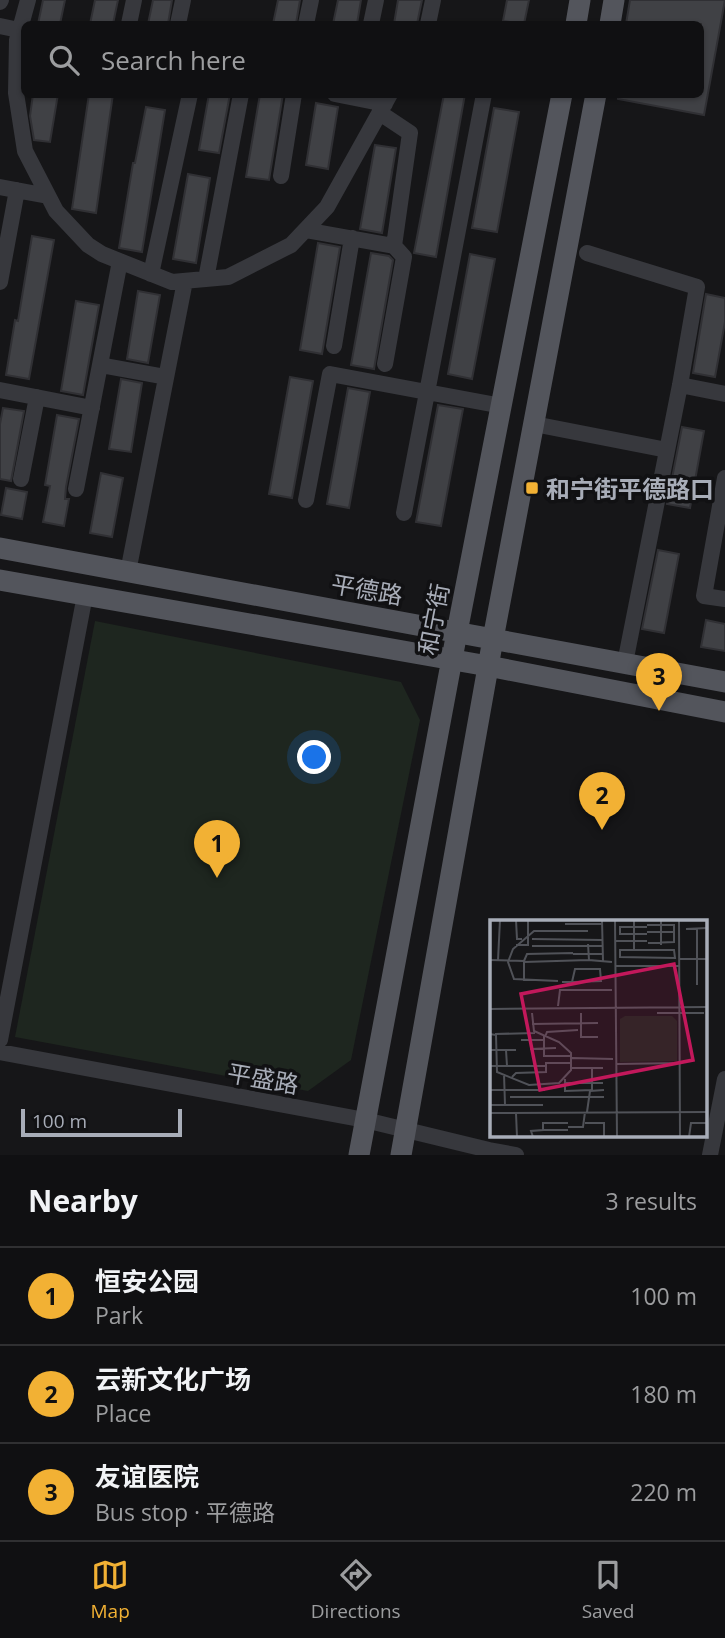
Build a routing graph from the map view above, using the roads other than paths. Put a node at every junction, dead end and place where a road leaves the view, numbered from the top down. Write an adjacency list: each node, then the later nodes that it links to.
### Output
1 (28, 0): 9 (street)
2 (134, 0): 10 (street)
3 (183, 0): 11 (street)
4 (311, 0): 12 (street)
5 (376, 0): 13 (street)
6 (433, 0): 14 (street)
7 (580, 0): 15 (main road)
8 (614, 0): 16 (main road)
9 (22, 21)
10 (130, 21)
11 (179, 21)
12 (307, 21)
13 (372, 21)
14 (429, 21)
15 (576, 21)
16 (610, 21)
17 (21, 23): 19 (street)
18 (0, 26): 19 (street)
19 (19, 30): 31 (street)
20 (189, 98): 37 (street)
21 (240, 98): 38 (street)
22 (293, 98): 28 (street)
23 (364, 98): 27 (street)
24 (483, 98): 47 (street)
25 (561, 98): 50 (main road, 和宁街)
26 (595, 98): 52 (main road)
27 (385, 104): 32 (street); 34 (street)
28 (281, 176)
29 (0, 187): 30 (street)
30 (18, 190): 31 (street); 40 (street)
31 (48, 196): 36 (street)
32 (305, 230): 33 (street); 38 (street)
33 (352, 238): 34 (street); 41 (street)
34 (394, 246): 42 (street)
35 (587, 253): 45 (street)
36 (120, 261): 37 (street); 43 (street)
37 (151, 274): 39 (street)
38 (206, 279): 39 (street)
39 (185, 281): 44 (street)
40 (0, 282)
41 (334, 346)
42 (385, 364)
43 (100, 365): 44 (street); 51 (street)
44 (166, 377): 60 (street)
45 (680, 385): 48 (street); 53 (street)
46 (0, 390): 49 (street)
47 (428, 392): 50 (street); 57 (street); 58 (street)
48 (725, 394)
49 (37, 397): 51 (street); 54 (street)
50 (502, 406): 64 (main road, 和宁街)
51 (92, 408): 56 (street)
52 (534, 424): 53 (street); 65 (main road)
53 (667, 450): 67 (street)
54 (21, 478)
55 (725, 478): 63 (street)
56 (76, 489)
57 (306, 500)
58 (404, 513)
59 (0, 548): 60 (main road, 平德路)
60 (128, 572): 64 (main road, 平德路)
61 (0, 580): 62 (main road)
62 (85, 595): 66 (main road); 71 (street)
63 (725, 599)
64 (457, 632): 65 (main road, 平德路); 66 (main road, 和宁街)
65 (493, 639): 67 (main road, 平德路); 68 (main road)
66 (452, 660): 68 (main road); 74 (main road, 和宁街)
67 (625, 663): 69 (main road, 平德路)
68 (488, 666): 70 (main road); 75 (main road)
69 (725, 682)
70 (725, 712)
71 (0, 1040)
72 (0, 1052): 74 (street, 平盛路)
73 (725, 1079): 79 (street)
74 (365, 1120): 75 (street, 平盛路); 76 (main road, 和宁街)
75 (406, 1130): 77 (main road); 78 (street, 平盛路)
76 (359, 1155)
77 (401, 1155)
78 (516, 1155)
79 (710, 1155)

